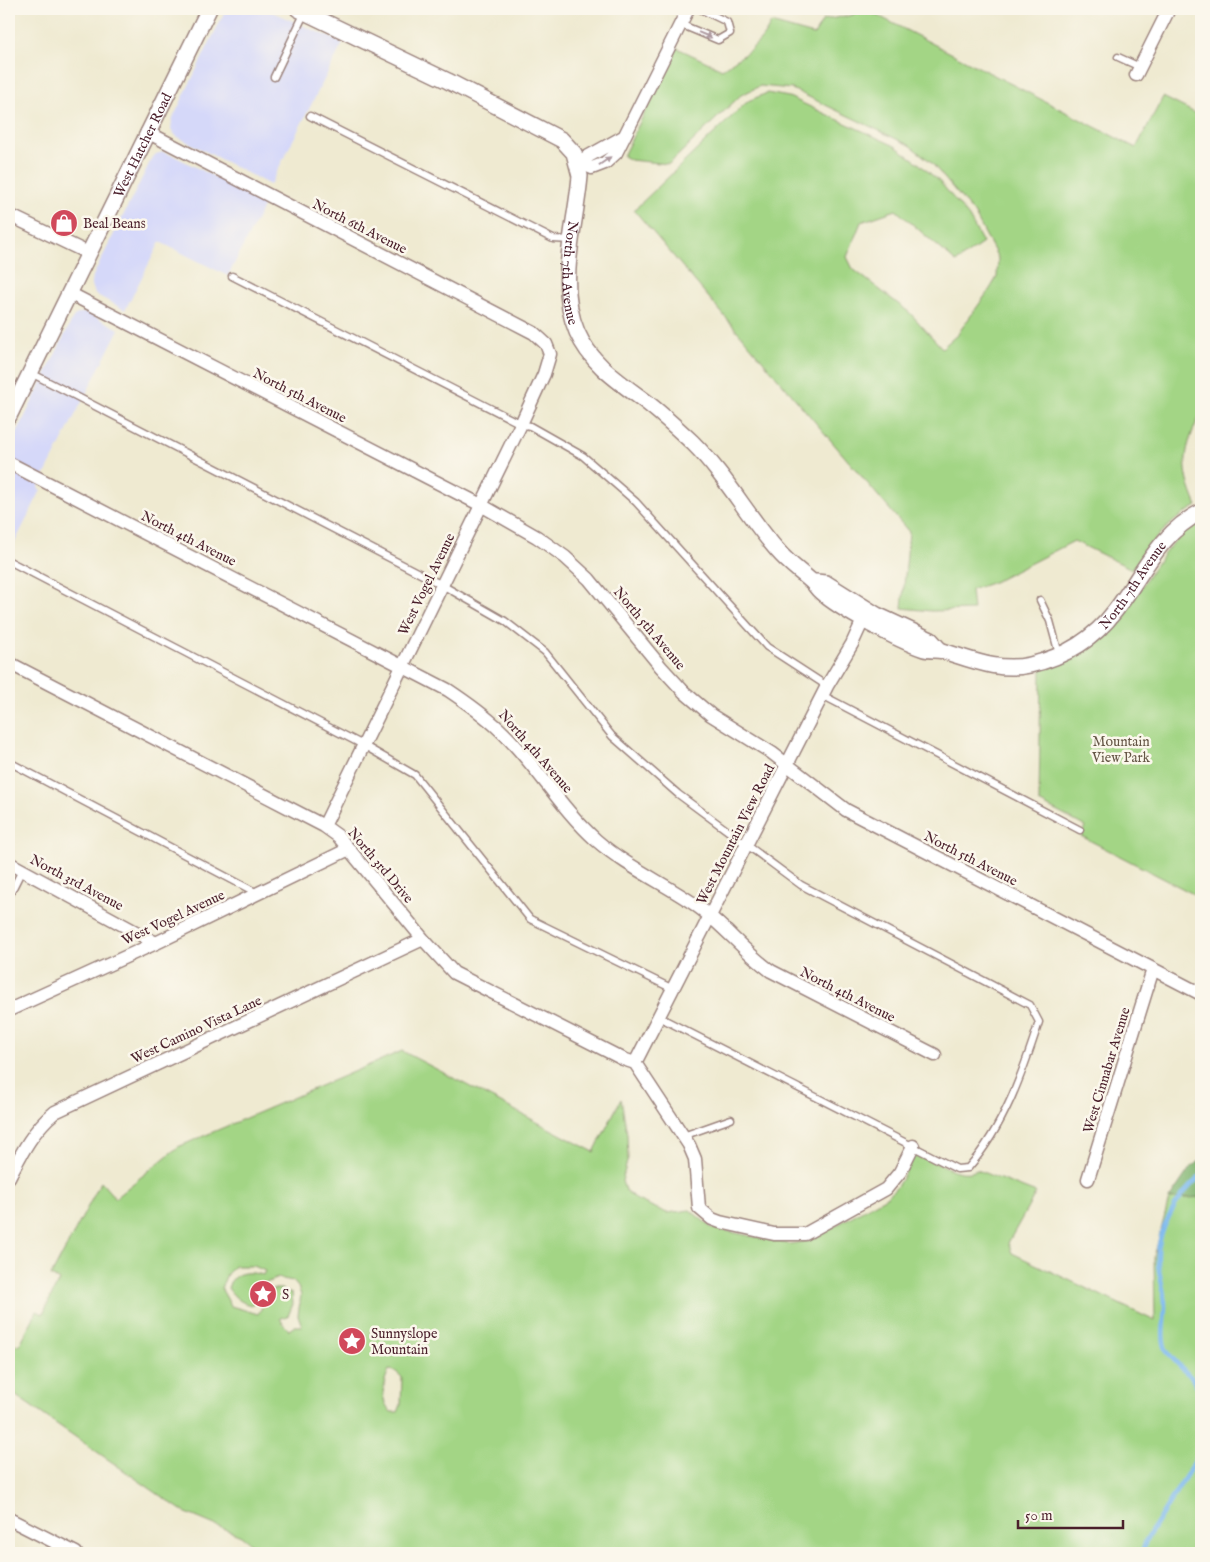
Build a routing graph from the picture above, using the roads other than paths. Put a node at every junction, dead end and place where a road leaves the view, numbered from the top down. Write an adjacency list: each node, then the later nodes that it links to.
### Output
1 (209, 9): 11 (street, West Hatcher Road)
2 (688, 9): 6 (street)
3 (700, 9): 6 (lane, one-way to 3)
4 (1169, 9): 8 (street)
5 (301, 11): 9 (lane); 12 (street)
6 (680, 24): 12 (street)
7 (1118, 57): 8 (lane)
8 (1138, 71)
9 (274, 77)
10 (310, 116): 14 (lane)
11 (148, 132): 15 (street, West Hatcher Road); 18 (street, North 6th Avenue)
12 (578, 162): 14 (street, North 7th Avenue)
13 (9, 215): 15 (street)
14 (572, 240): 28 (street, North 7th Avenue)
15 (88, 254): 17 (street, West Hatcher Road)
16 (232, 276): 21 (lane)
17 (69, 293): 19 (street, West Hatcher Road); 23 (street, North 5th Avenue)
18 (550, 354): 21 (street, West Vogel Avenue)
19 (30, 373): 20 (street, West Hatcher Road); 26 (lane)
20 (9, 416)
21 (521, 424): 23 (street, West Vogel Avenue); 32 (lane)
22 (9, 463): 31 (street, North 4th Avenue)
23 (481, 505): 26 (street, West Vogel Avenue); 35 (street, North 5th Avenue)
24 (1201, 512): 29 (street, North 7th Avenue)
25 (9, 562): 33 (lane)
26 (442, 585): 31 (street, West Vogel Avenue); 38 (lane)
27 (1040, 600): 29 (lane)
28 (864, 614): 29 (street, North 7th Avenue); 32 (street, West Mountain View Road)
29 (1060, 655)
30 (9, 663): 36 (street, North 3rd Drive)
31 (403, 665): 33 (street, West Vogel Avenue); 44 (street, North 4th Avenue)
32 (824, 690): 35 (street, West Mountain View Road); 37 (lane)
33 (363, 745): 36 (street, West Vogel Avenue); 48 (lane)
34 (9, 762): 42 (lane)
35 (786, 765): 38 (street, West Mountain View Road); 47 (street, North 5th Avenue)
36 (324, 826): 39 (street, North 3rd Drive)
37 (1080, 830)
38 (746, 844): 44 (street, West Mountain View Road); 56 (lane)
39 (349, 849): 42 (street, West Vogel Avenue); 45 (street, North 3rd Drive)
40 (9, 863): 41 (street, North 3rd Avenue)
41 (22, 870): 43 (lane); 46 (street, North 3rd Avenue)
42 (258, 894): 46 (street, West Vogel Avenue)
43 (9, 896)
44 (710, 916): 48 (street, West Mountain View Road); 52 (street, North 4th Avenue)
45 (423, 940): 53 (street, North 3rd Drive); 57 (street, West Camino Vista Lane)
46 (156, 942): 50 (street, West Vogel Avenue)
47 (1153, 969): 49 (street, North 5th Avenue); 58 (street, West Cinnabar Avenue)
48 (673, 989): 51 (street, West Mountain View Road)
49 (1201, 994)
50 (9, 1010)
51 (659, 1018): 53 (street, West Mountain View Road); 56 (lane)
52 (935, 1055)
53 (635, 1063): 55 (street)
54 (731, 1118): 55 (lane)
55 (683, 1136): 56 (street)
56 (913, 1146)
57 (9, 1177)
58 (1088, 1180)
59 (9, 1519): 60 (street)
60 (76, 1553)

